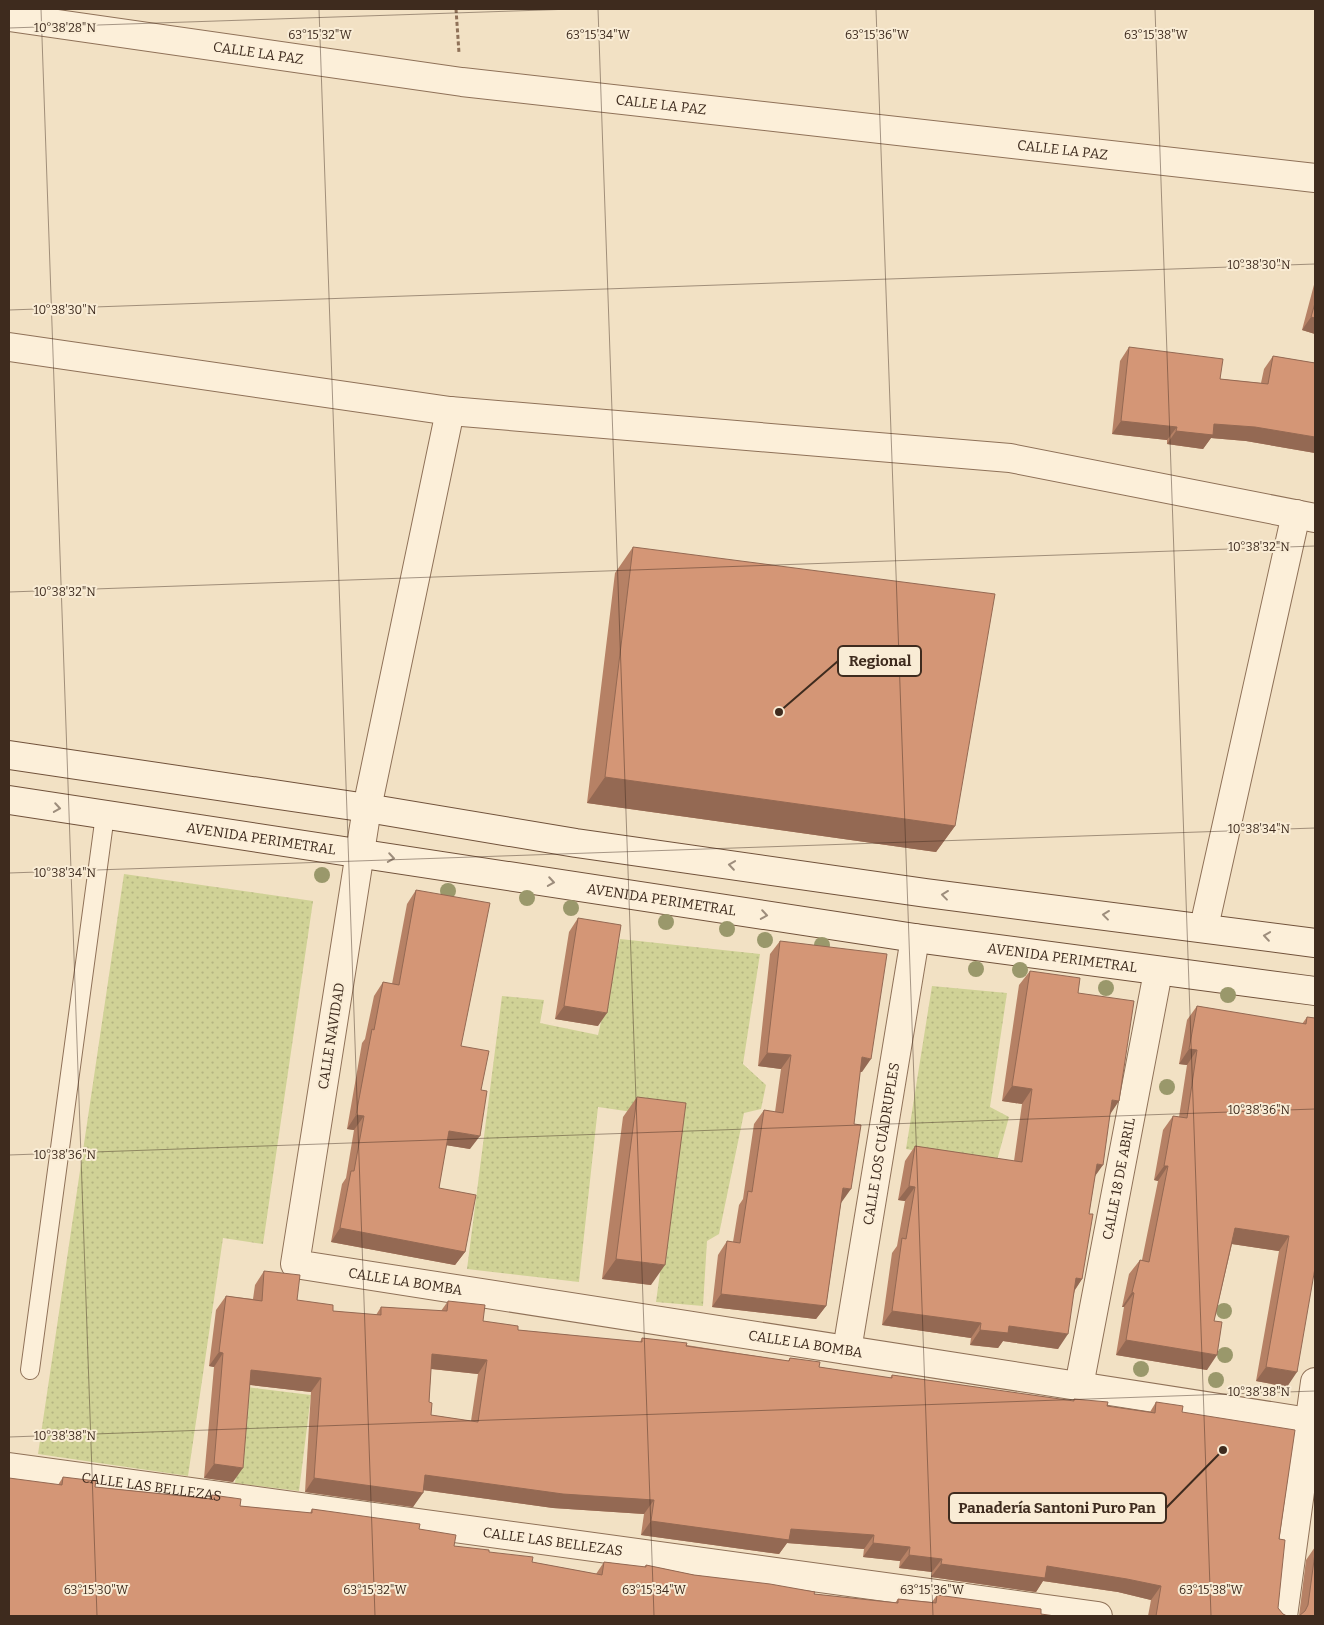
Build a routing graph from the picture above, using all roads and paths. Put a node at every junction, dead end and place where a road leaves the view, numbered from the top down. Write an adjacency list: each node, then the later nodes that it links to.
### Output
1 (456, 9): 3 (path)
2 (9, 17): 3 (street, CALLE LA PAZ)
3 (462, 82): 4 (street, CALLE LA PAZ)
4 (1315, 178)
5 (9, 347): 6 (street)
6 (450, 411): 7 (street); 10 (street, CALLE NAVIDAD)
7 (1306, 516): 13 (street)
8 (9, 755): 10 (street)
9 (9, 800): 11 (street, AVENIDA PERIMETRAL, one-way to 11)
10 (367, 808): 12 (street, CALLE NAVIDAD); 13 (street, one-way to 10)
11 (105, 815): 12 (street, AVENIDA PERIMETRAL); 20 (lane)
12 (360, 853): 14 (street, AVENIDA PERIMETRAL, one-way to 14); 18 (street, CALLE NAVIDAD)
13 (1204, 927): 15 (street, one-way to 13)
14 (915, 938): 16 (street, AVENIDA PERIMETRAL); 19 (street, CALLE LOS CUÁDRUPLES)
15 (1315, 943)
16 (1158, 972): 17 (street, AVENIDA PERIMETRAL); 22 (street, CALLE 18 DE ABRIL)
17 (1315, 991)
18 (295, 1264): 19 (street, CALLE LA BOMBA)
19 (846, 1350): 22 (street, CALLE LA BOMBA)
20 (30, 1370)
21 (1315, 1382): 23 (street)
22 (1080, 1386): 23 (street, CALLE LA BOMBA)
23 (1312, 1422): 26 (street)
24 (9, 1468): 25 (street, CALLE LAS BELLEZAS)
25 (1098, 1616)
26 (1283, 1616)

